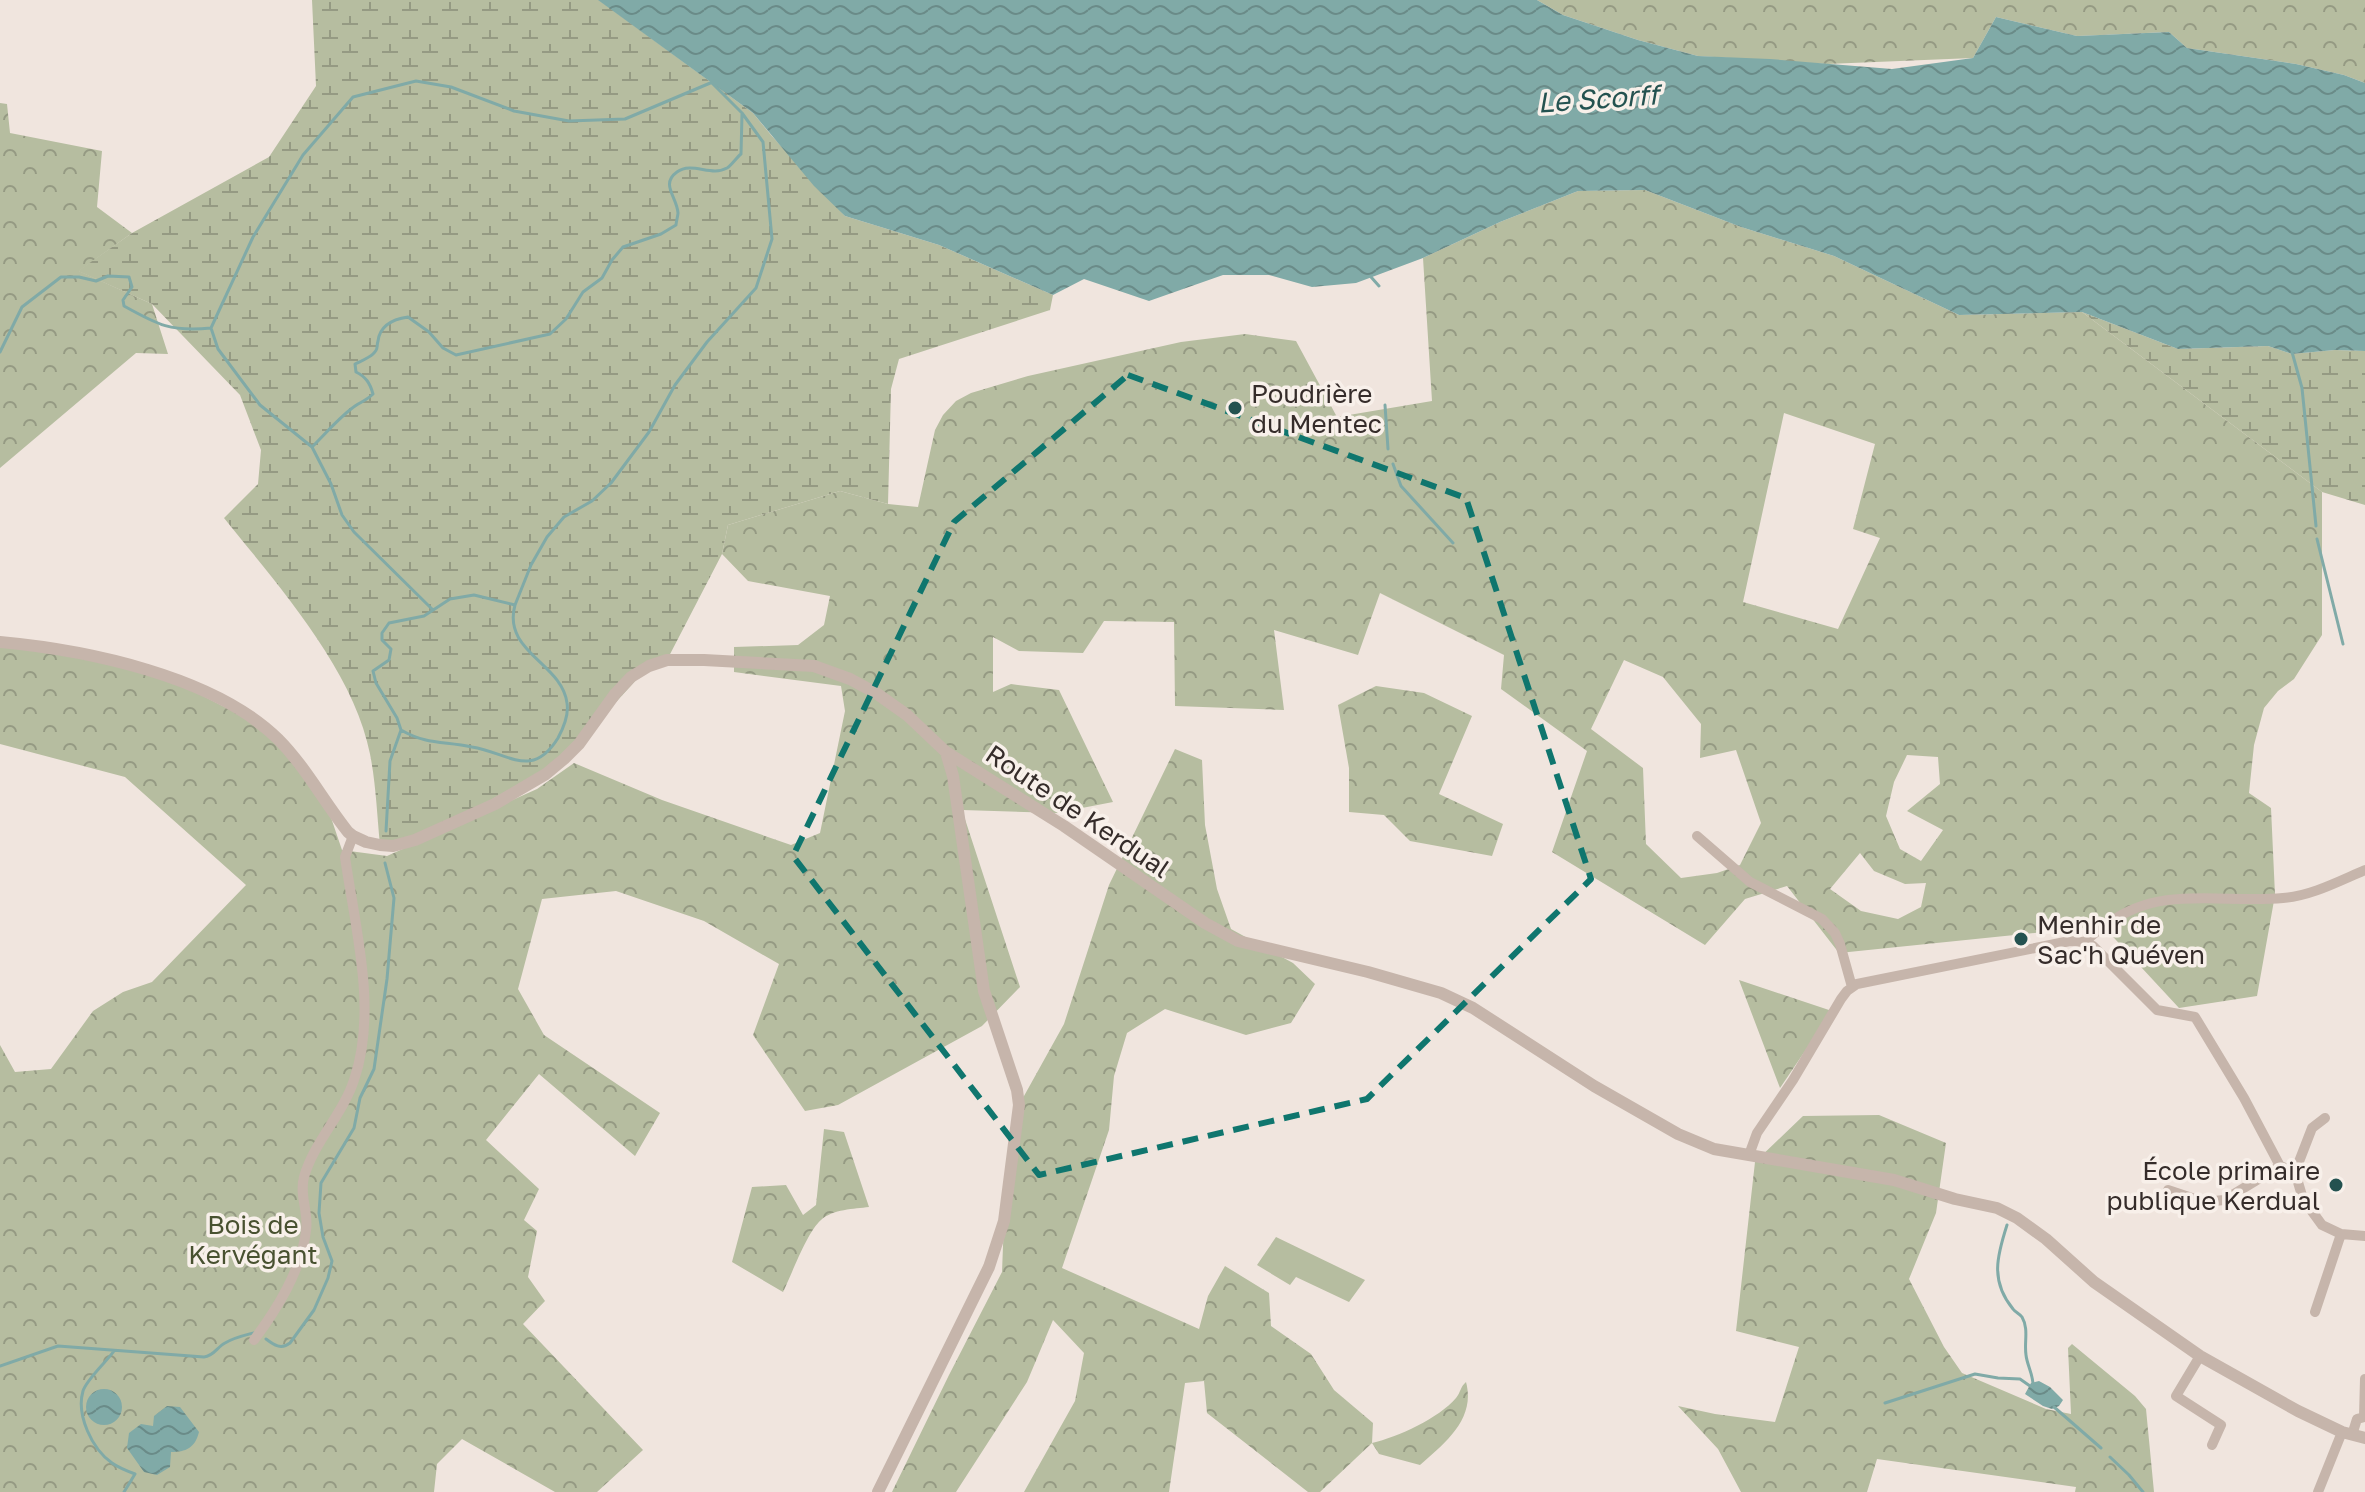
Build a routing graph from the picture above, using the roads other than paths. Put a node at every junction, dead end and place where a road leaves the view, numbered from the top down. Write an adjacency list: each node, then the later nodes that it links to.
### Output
1 (0, 642): 3 (street)
2 (946, 752): 3 (street, Route de Kerdual); 9 (street, Route de Kerdual); 21 (street)
3 (353, 836): 16 (street)
4 (1697, 836): 7 (street)
5 (2365, 870): 6 (street)
6 (2085, 942): 7 (street); 10 (street)
7 (1852, 987): 9 (street)
8 (2325, 1118): 11 (street)
9 (1749, 1155): 17 (street, Route de Kerdual)
10 (2280, 1166): 11 (street); 12 (street)
11 (2295, 1172): 13 (street)
12 (2168, 1190)
13 (2341, 1234): 14 (street); 15 (street)
14 (2365, 1236)
15 (2315, 1312)
16 (254, 1340)
17 (2200, 1356): 19 (street, Route de Kerdual); 20 (street)
18 (2365, 1379): 19 (street)
19 (2353, 1435): 22 (street)
20 (2212, 1445)
21 (878, 1492)
22 (2318, 1492)

